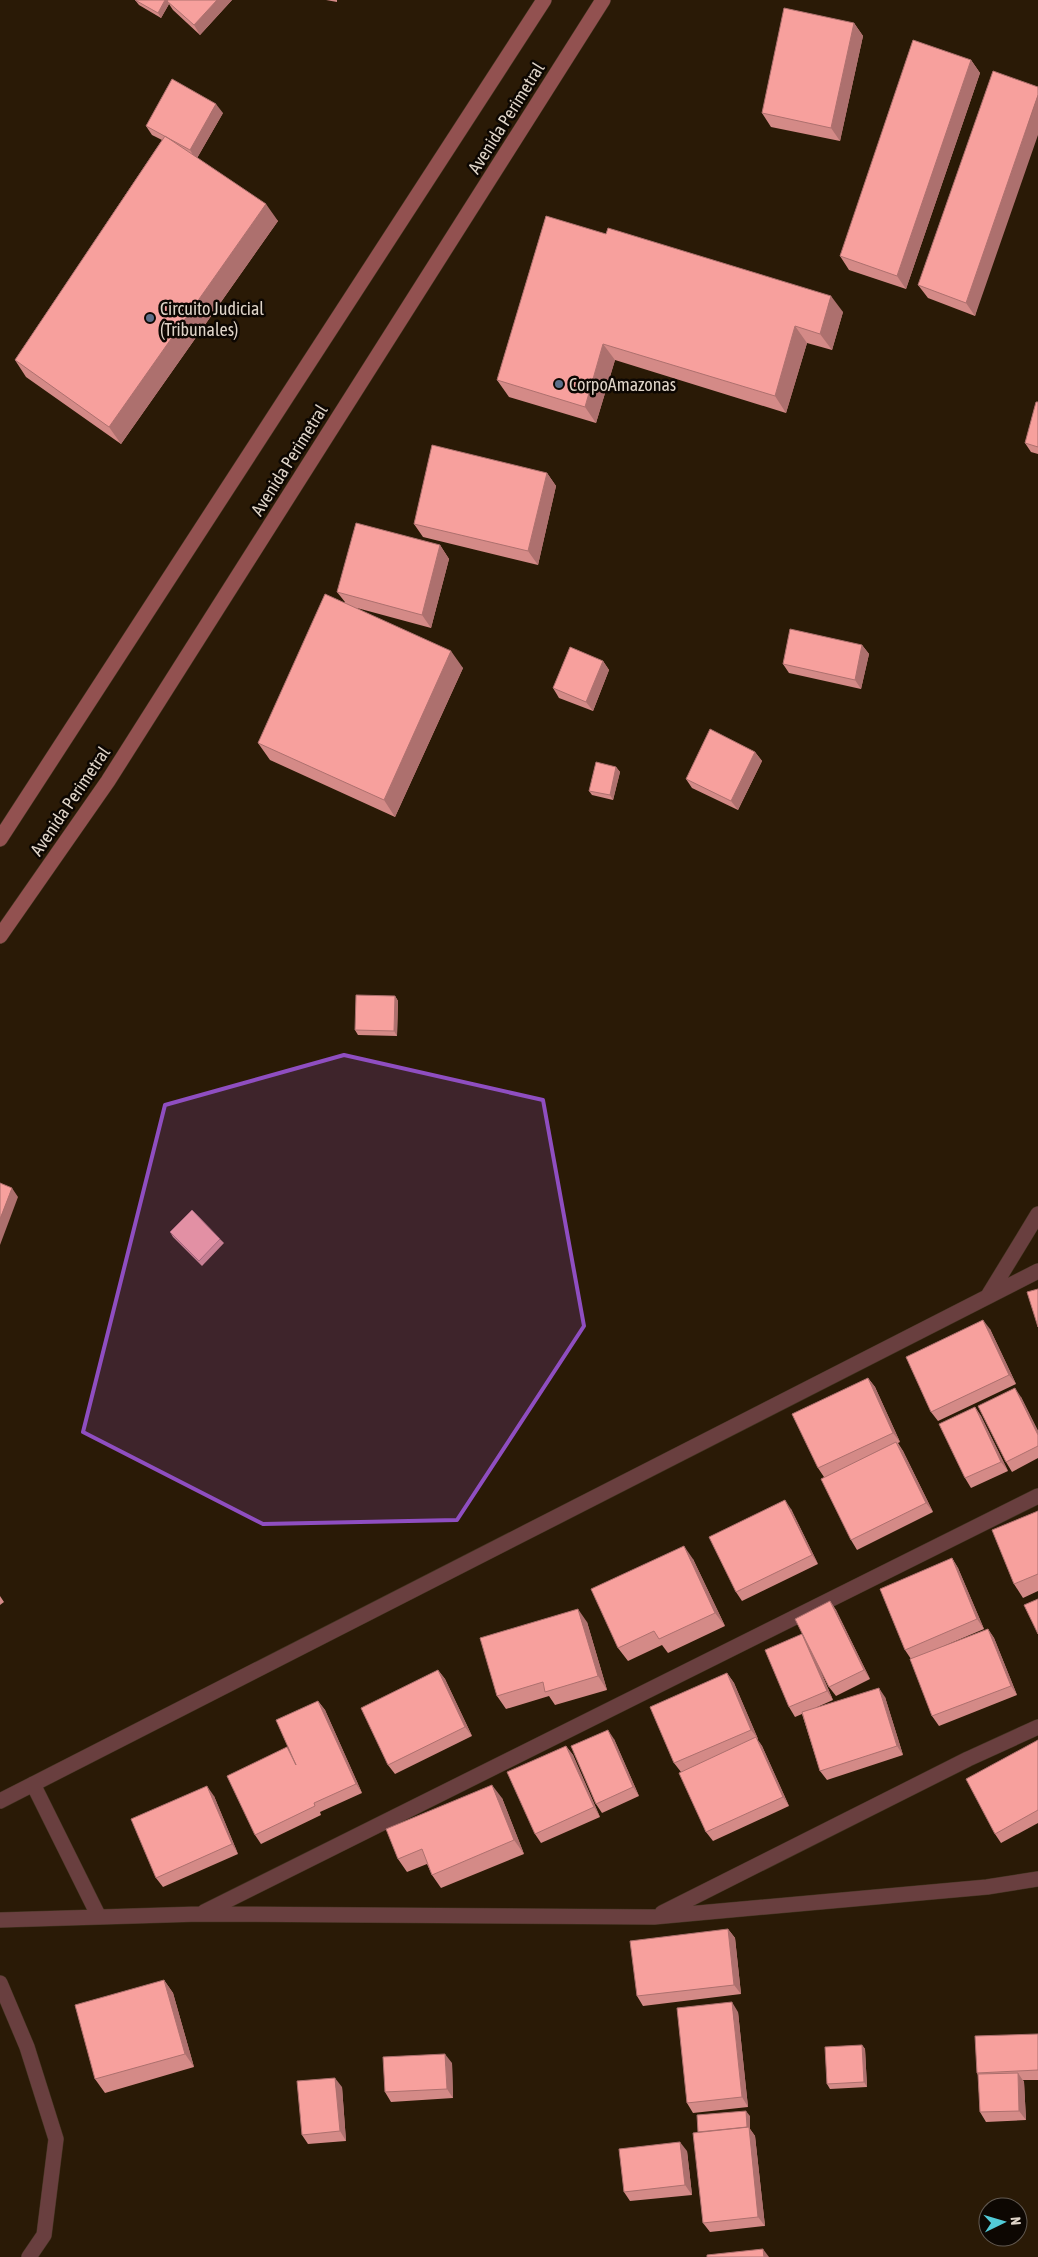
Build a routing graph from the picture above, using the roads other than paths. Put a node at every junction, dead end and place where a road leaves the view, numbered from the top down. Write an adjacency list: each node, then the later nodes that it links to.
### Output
1 (544, 0): 3 (main road, Avenida Perimetral)
2 (603, 0): 4 (main road, Avenida Perimetral)
3 (0, 839)
4 (0, 936)
5 (1038, 1214): 7 (street)
6 (1038, 1271): 7 (street)
7 (987, 1298): 10 (street)
8 (1038, 1496): 13 (street)
9 (1038, 1727): 15 (street)
10 (34, 1784): 11 (street); 14 (street)
11 (0, 1801)
12 (1038, 1879): 15 (street)
13 (200, 1914): 14 (street); 15 (street)
14 (99, 1917): 16 (street)
15 (654, 1917)
16 (0, 1920)
17 (0, 1983): 18 (street)
18 (29, 2257)

